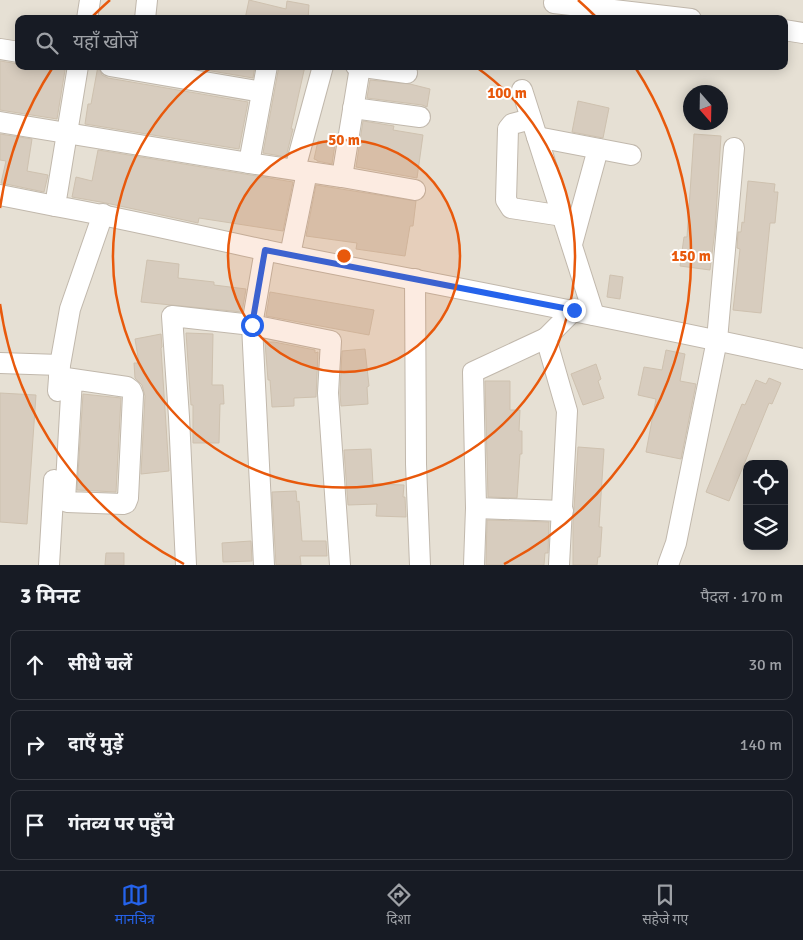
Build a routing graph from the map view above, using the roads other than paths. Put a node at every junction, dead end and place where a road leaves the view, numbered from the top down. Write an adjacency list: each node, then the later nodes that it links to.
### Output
1 (90, 0): 5 (street)
2 (147, 0): 6 (street)
3 (554, 3): 4 (street)
4 (659, 7): 7 (street)
5 (88, 15)
6 (145, 15)
7 (680, 15)
8 (788, 31): 9 (street)
9 (803, 33)
10 (0, 49): 11 (street)
11 (15, 51)
12 (77, 70): 25 (street)
13 (149, 70): 20 (street)
14 (266, 70): 20 (street)
15 (322, 70): 30 (street)
16 (358, 70): 21 (street)
17 (387, 70): 18 (street)
18 (407, 72)
19 (522, 90): 24 (street)
20 (262, 92): 29 (street)
21 (354, 108): 22 (street); 31 (street)
22 (420, 117)
23 (0, 122): 25 (street)
24 (534, 128): 27 (street); 36 (street); 36 (street)
25 (67, 133): 29 (street); 34 (street)
26 (734, 148): 45 (street)
27 (598, 149): 28 (street); 37 (street)
28 (631, 155)
29 (249, 164): 30 (street)
30 (301, 171): 31 (street); 39 (street)
31 (342, 177): 32 (street)
32 (415, 190)
33 (0, 195): 34 (street)
34 (55, 206): 35 (street)
35 (102, 214): 38 (street); 48 (street)
36 (563, 216): 37 (street)
37 (572, 244): 42 (street)
38 (265, 250): 39 (street); 43 (street)
39 (290, 255): 40 (street)
40 (415, 279): 41 (street); 55 (street)
41 (574, 310): 42 (street); 44 (street)
42 (594, 315): 45 (street)
43 (252, 325): 52 (street); 53 (street); 54 (street)
44 (546, 338): 49 (street); 50 (street)
45 (717, 340): 46 (street); 58 (street)
46 (803, 359)
47 (0, 363): 48 (street)
48 (63, 374): 48 (street); 51 (street)
49 (476, 508): 50 (street); 56 (street)
50 (562, 510): 57 (street)
51 (49, 565)
52 (186, 565)
53 (264, 565)
54 (340, 565)
55 (420, 565)
56 (474, 565)
57 (559, 565)
58 (668, 565)

